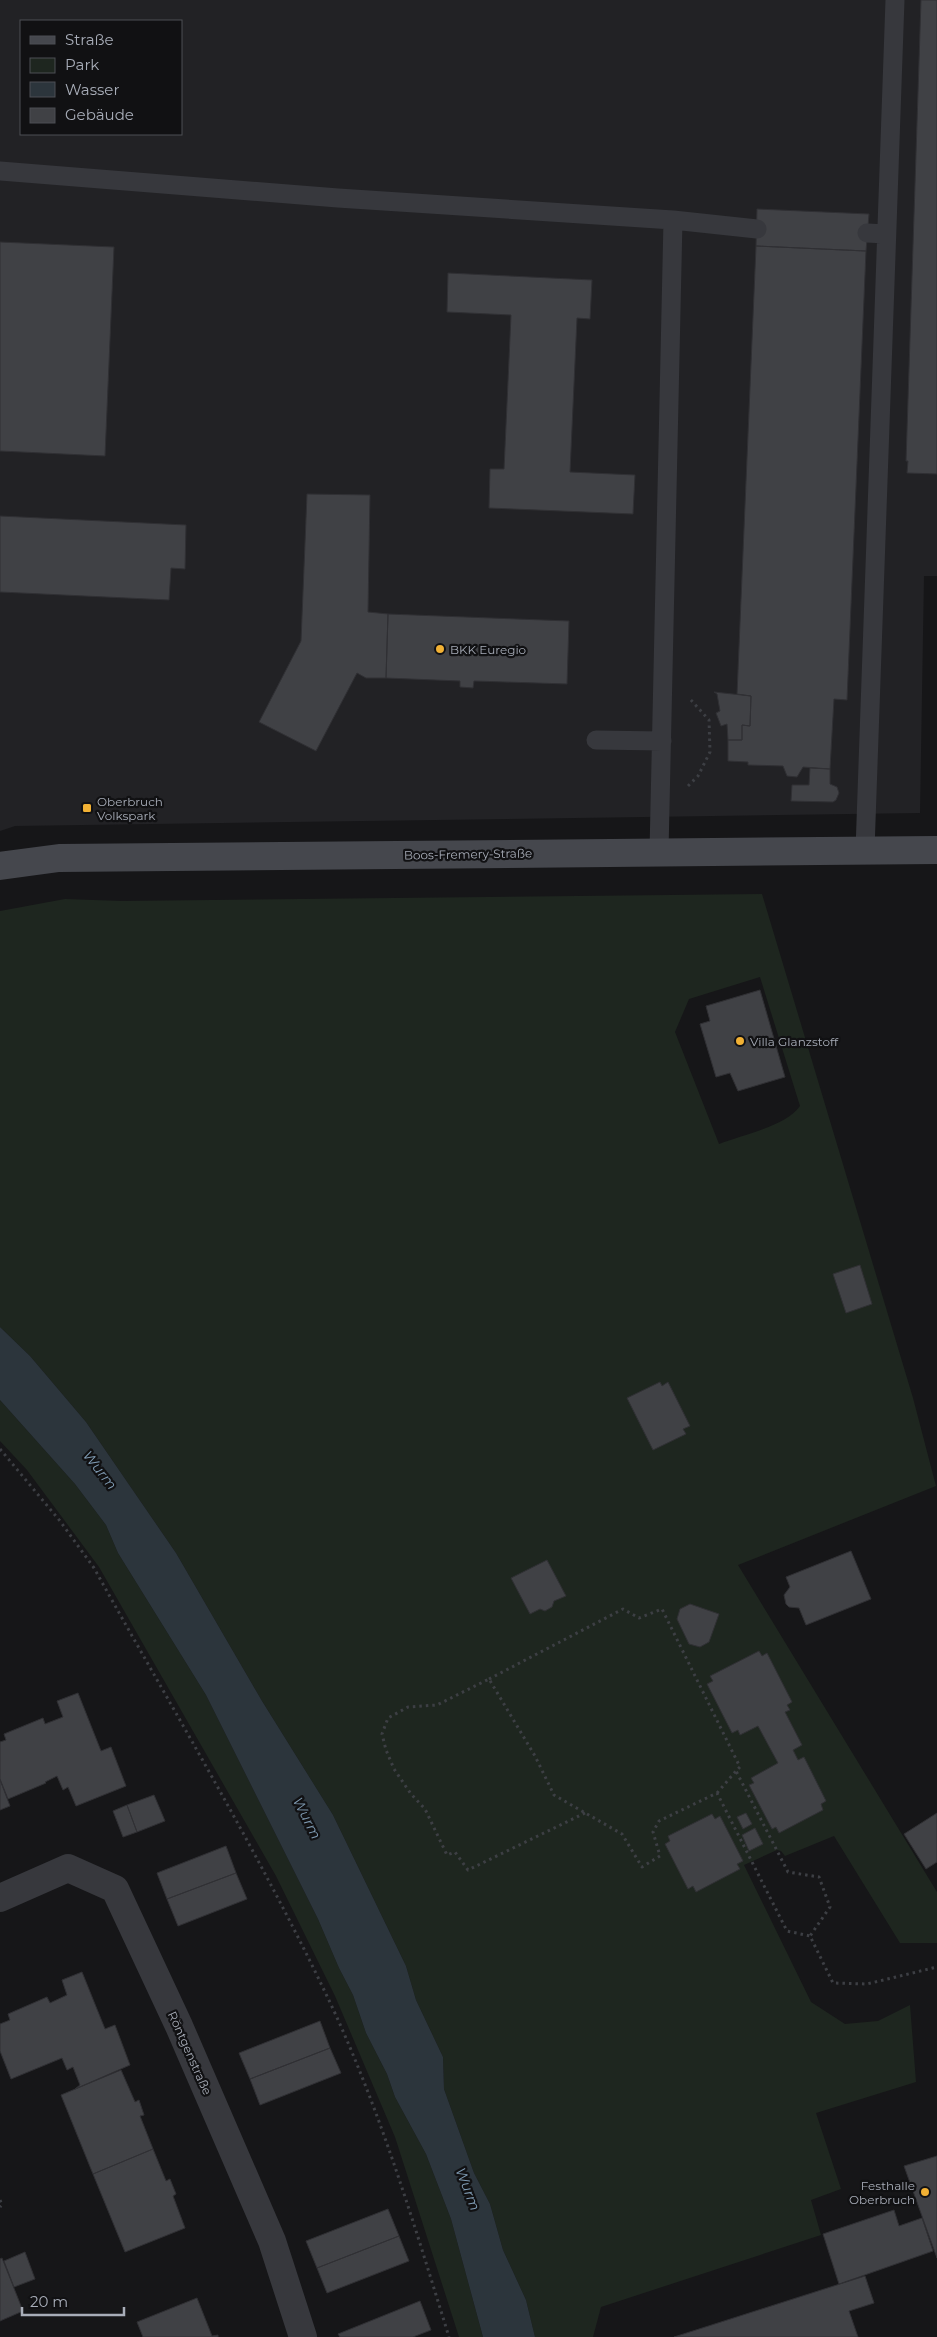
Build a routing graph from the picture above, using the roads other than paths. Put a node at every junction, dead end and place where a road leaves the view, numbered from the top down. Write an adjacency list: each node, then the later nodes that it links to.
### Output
1 (895, 0): 6 (lane)
2 (0, 171): 3 (lane)
3 (673, 220): 4 (lane); 8 (lane)
4 (757, 229)
5 (867, 233): 6 (lane)
6 (886, 234): 9 (lane)
7 (596, 740): 8 (lane)
8 (662, 741): 11 (lane)
9 (865, 850): 10 (street, Boos-Fremery-Straße); 11 (street, Boos-Fremery-Straße)
10 (937, 850)
11 (659, 852): 12 (street, Boos-Fremery-Straße)
12 (0, 866)
13 (0, 1898): 14 (street, Röntgenstraße)
14 (303, 2337)

